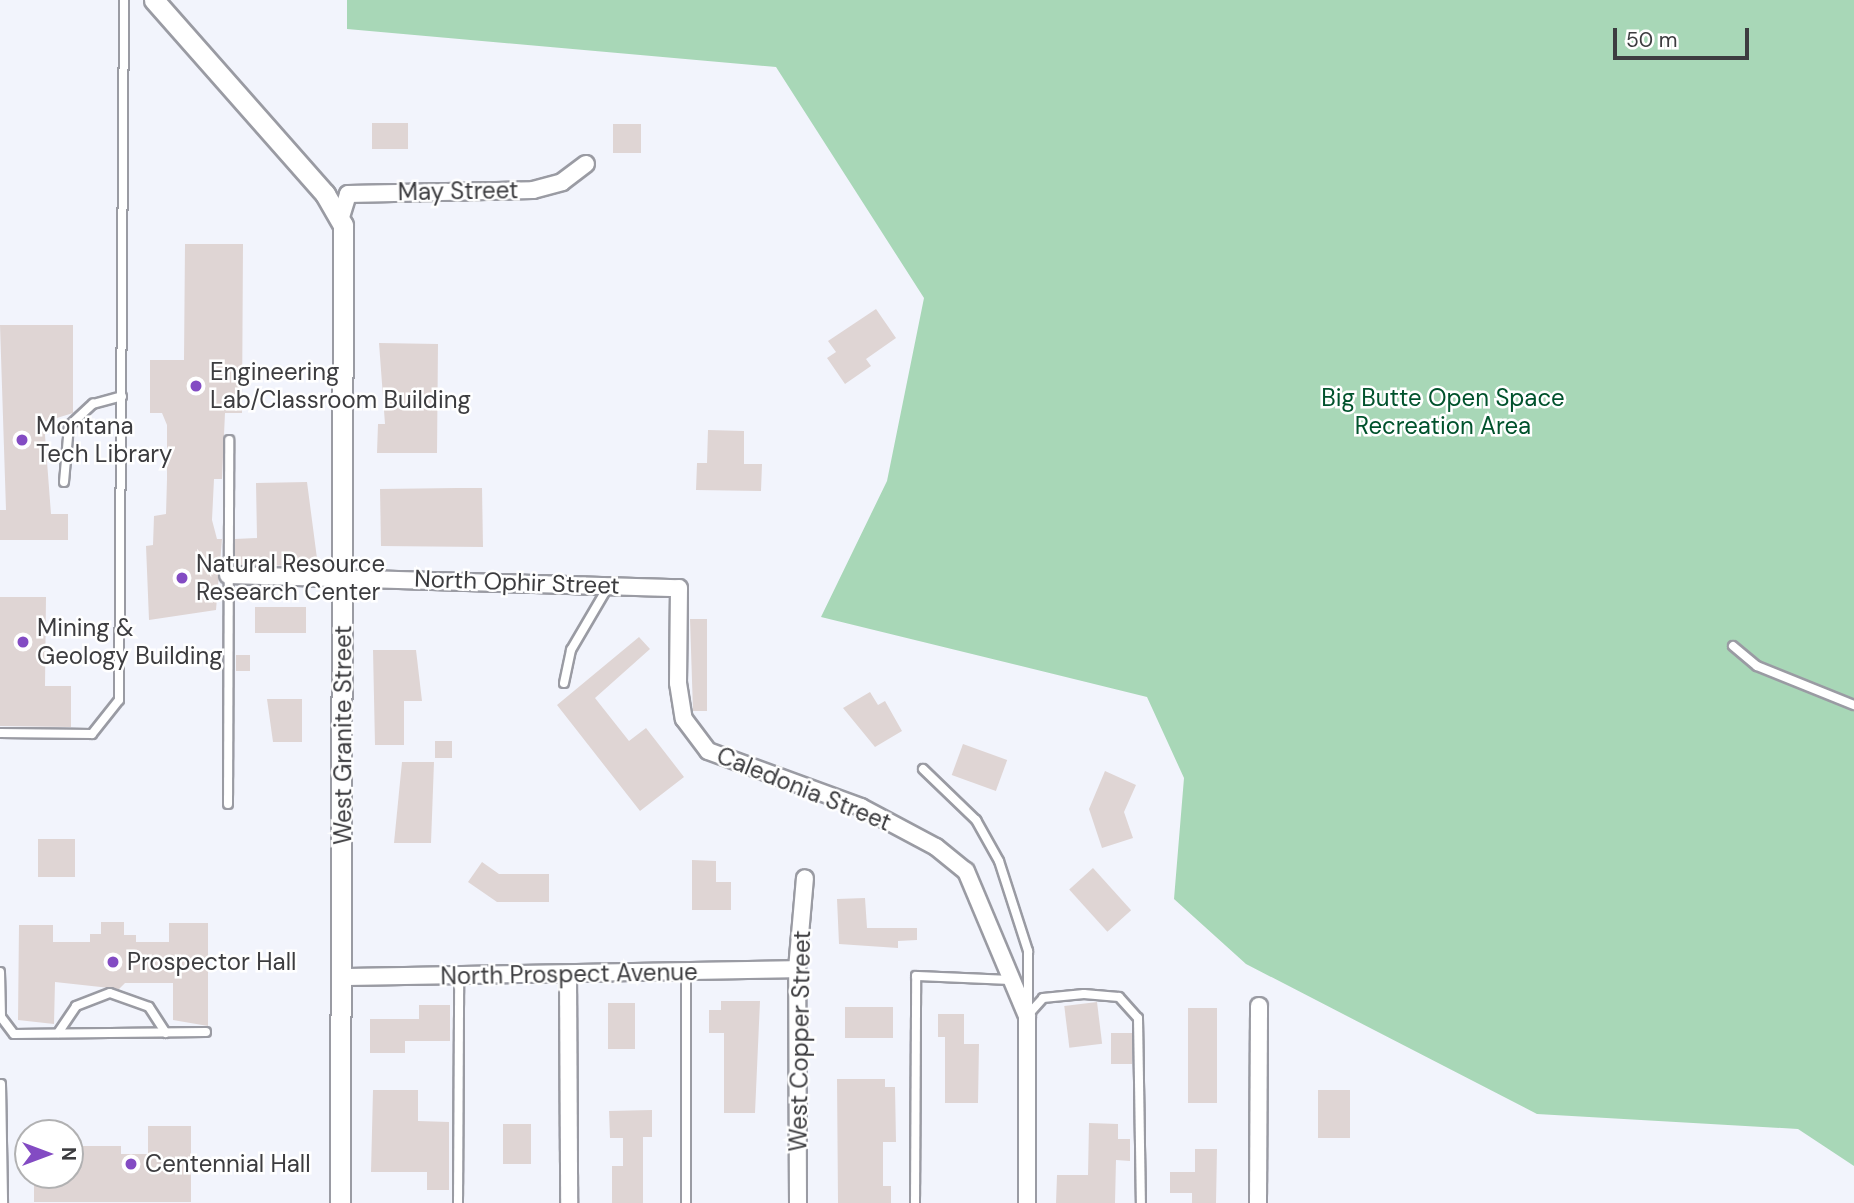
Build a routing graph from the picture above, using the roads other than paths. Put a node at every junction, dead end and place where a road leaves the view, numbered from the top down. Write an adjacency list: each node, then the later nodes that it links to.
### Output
1 (124, 0): 5 (lane)
2 (154, 0): 4 (street)
3 (586, 164): 4 (street, May Street)
4 (342, 221): 9 (street, West Granite Street)
5 (121, 396): 7 (lane); 15 (lane)
6 (229, 440): 8 (lane)
7 (64, 482)
8 (228, 575): 9 (street, North Ophir Street); 17 (lane)
9 (344, 577): 10 (street, North Ophir Street); 24 (street, West Granite Street)
10 (610, 585): 11 (street, North Ophir Street); 13 (lane)
11 (680, 588): 25 (street, Caledonia Street)
12 (1734, 646): 14 (lane)
13 (564, 683)
14 (1854, 705)
15 (0, 733)
16 (923, 769): 27 (lane)
17 (228, 804)
18 (805, 878): 19 (street, West Copper Street)
19 (797, 969): 21 (street, North Prospect Avenue); 37 (street, West Copper Street)
20 (0, 972): 29 (lane)
21 (686, 972): 22 (street, North Prospect Avenue); 36 (lane)
22 (568, 975): 23 (street, North Prospect Avenue); 35 (street)
23 (459, 976): 24 (street, North Prospect Avenue); 34 (lane)
24 (341, 977): 33 (street, West Granite Street)
25 (1012, 980): 27 (street, Caledonia Street); 38 (lane)
26 (1259, 1006): 41 (street)
27 (1027, 1016): 39 (street, Caledonia Street); 40 (lane)
28 (205, 1032): 30 (lane)
29 (58, 1033): 30 (lane); 30 (lane)
30 (166, 1033)
31 (1, 1084): 32 (lane)
32 (3, 1203)
33 (340, 1203)
34 (458, 1203)
35 (569, 1203)
36 (686, 1203)
37 (798, 1203)
38 (915, 1203)
39 (1027, 1203)
40 (1141, 1203)
41 (1258, 1203)

